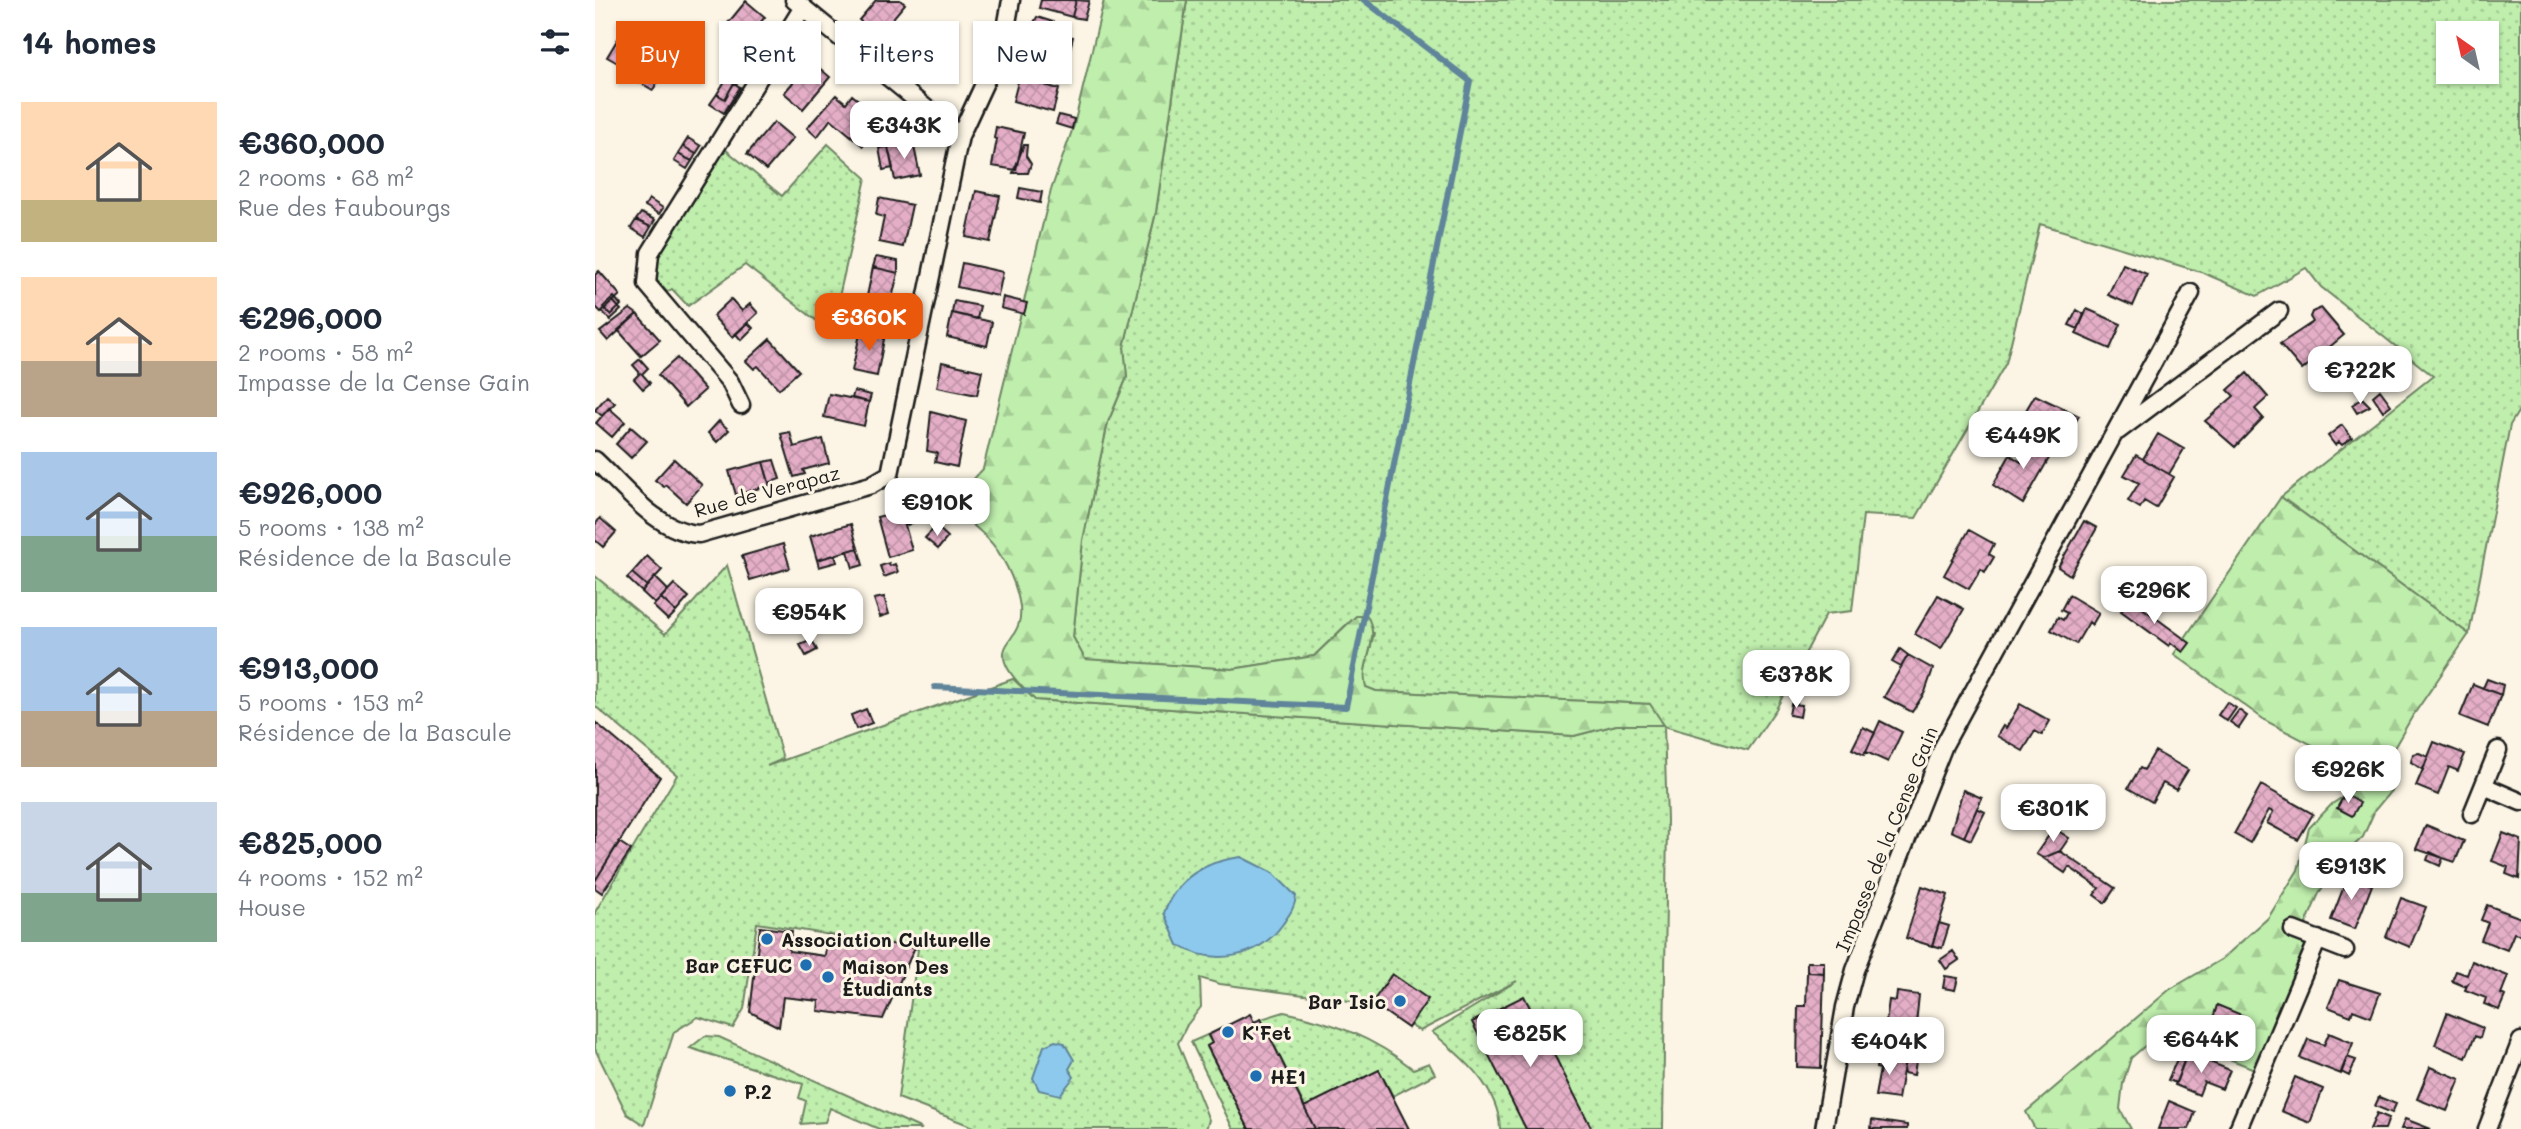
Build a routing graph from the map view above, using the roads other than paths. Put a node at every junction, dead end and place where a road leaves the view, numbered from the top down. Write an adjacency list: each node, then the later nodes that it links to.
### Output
1 (1011, 0): 3 (street)
2 (798, 4): 3 (street); 6 (street)
3 (960, 136): 8 (street, Rue de Verapaz)
4 (2191, 293): 7 (street, Impasse de la Cense Gain)
5 (2279, 311): 7 (street, Impasse de la Cense Gain)
6 (741, 405)
7 (2114, 434): 17 (street, Impasse de la Cense Gain)
8 (595, 460)
9 (2498, 750): 10 (street)
10 (2484, 786): 11 (street); 12 (street)
11 (2521, 802)
12 (2472, 814)
13 (2293, 930): 14 (street)
14 (2318, 939): 15 (street); 18 (street)
15 (2345, 950)
16 (2521, 1041): 19 (street)
17 (1824, 1129)
18 (2238, 1129)
19 (2487, 1129)

